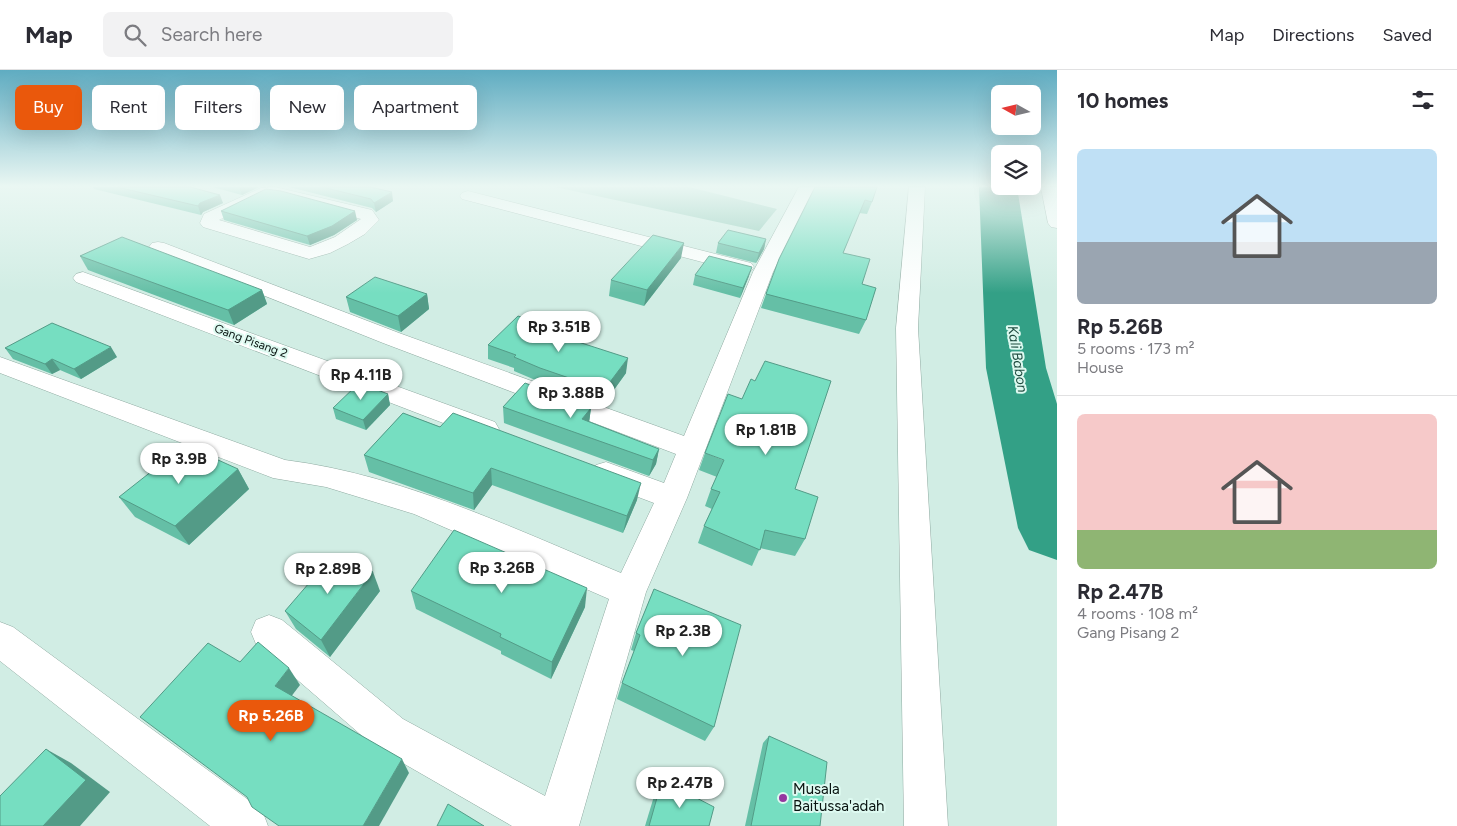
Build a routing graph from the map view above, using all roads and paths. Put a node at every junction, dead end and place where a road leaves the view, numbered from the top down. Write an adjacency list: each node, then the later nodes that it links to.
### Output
1 (209, 222): 2 (street)
2 (367, 222)
3 (570, 222): 7 (street)
4 (789, 222): 7 (street)
5 (914, 222): 19 (street)
6 (158, 247): 11 (street)
7 (763, 272): 11 (street)
8 (83, 278): 10 (street, Gang Pisang 2)
9 (0, 364): 14 (street)
10 (504, 435)
11 (692, 449): 13 (street)
12 (588, 467): 13 (street)
13 (672, 498): 14 (street)
14 (629, 592): 18 (street)
15 (269, 632): 18 (street)
16 (0, 639): 17 (street)
17 (246, 826)
18 (556, 826)
19 (926, 826)

